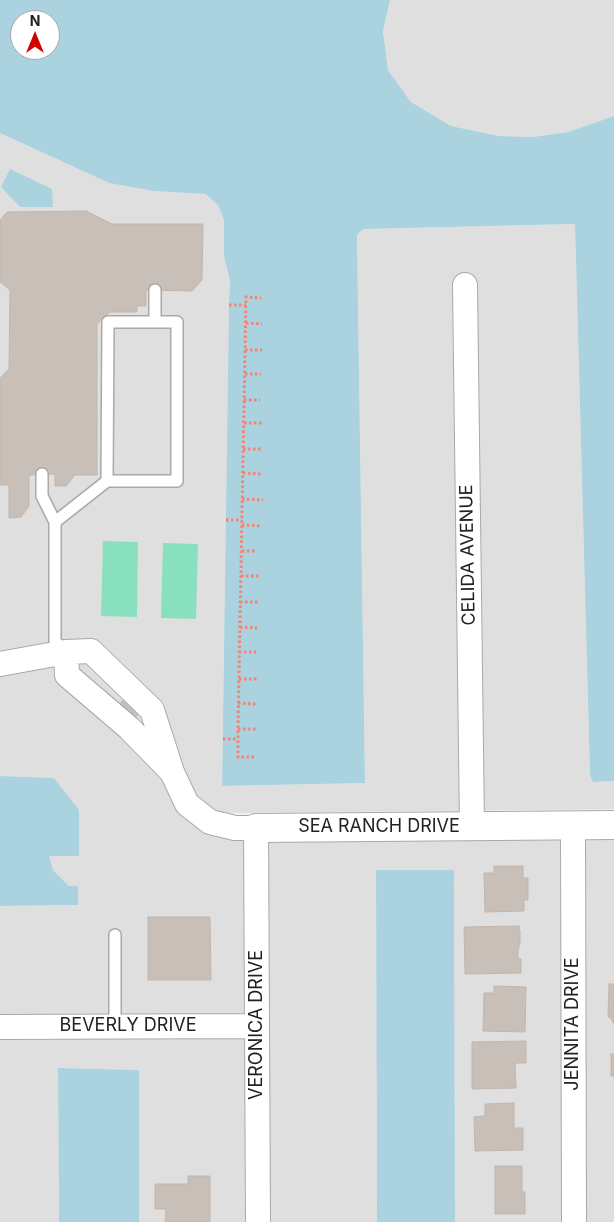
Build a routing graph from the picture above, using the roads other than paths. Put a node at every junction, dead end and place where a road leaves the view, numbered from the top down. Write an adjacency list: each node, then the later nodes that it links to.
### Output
1 (465, 285): 12 (street, CELIDA AVENUE)
2 (155, 290): 3 (lane)
3 (155, 322): 5 (lane); 5 (lane)
4 (42, 474): 6 (lane)
5 (107, 481): 6 (lane)
6 (56, 522): 7 (lane)
7 (66, 652): 8 (street, SEA RANCH DRIVE); 9 (street, SEA RANCH DRIVE); 9 (street, SEA RANCH DRIVE)
8 (0, 664)
9 (172, 772): 13 (street, SEA RANCH DRIVE)
10 (573, 825): 11 (street, SEA RANCH DRIVE); 12 (street, SEA RANCH DRIVE); 19 (street, JENNITA DRIVE)
11 (614, 825)
12 (472, 826): 13 (street, SEA RANCH DRIVE)
13 (256, 828): 16 (street, VERONICA DRIVE)
14 (115, 935): 15 (lane)
15 (115, 1026): 16 (street, BEVERLY DRIVE); 17 (street, BEVERLY DRIVE)
16 (257, 1026): 18 (street, VERONICA DRIVE)
17 (0, 1027)
18 (258, 1222)
19 (574, 1222)

